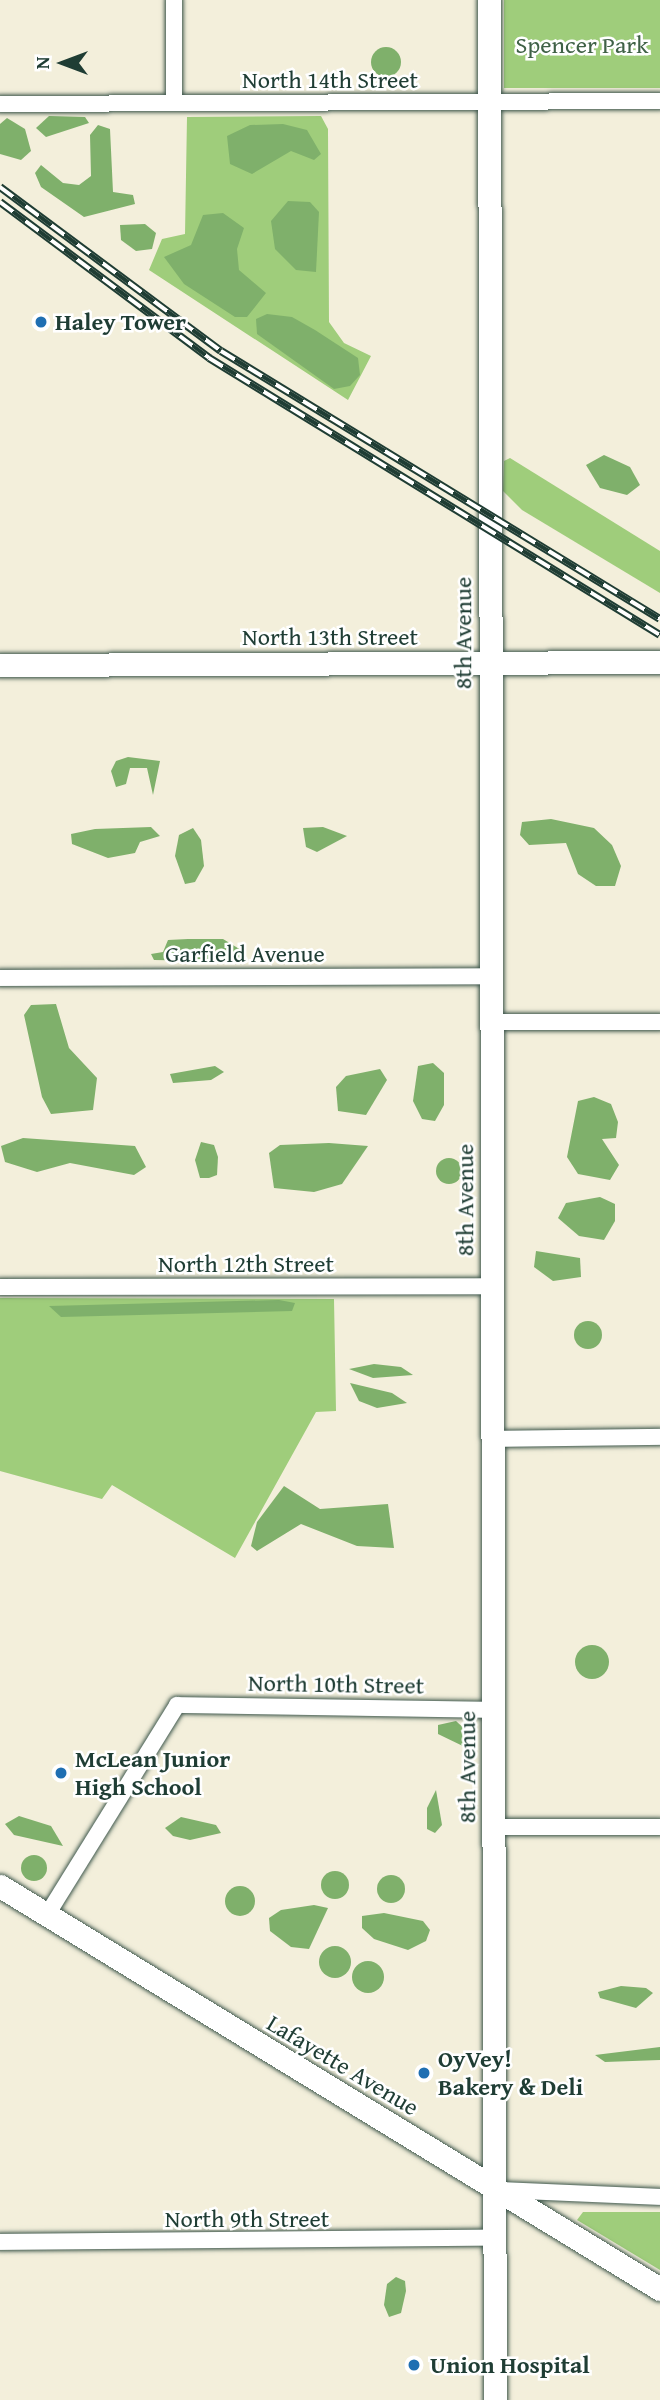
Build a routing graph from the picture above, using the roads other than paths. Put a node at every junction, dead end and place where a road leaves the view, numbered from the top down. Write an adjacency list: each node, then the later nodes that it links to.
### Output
1 (174, 0): 5 (street)
2 (489, 0): 4 (street, 8th Avenue)
3 (660, 101): 4 (street, North 14th Street)
4 (489, 102): 5 (street, North 14th Street); 8 (street, 8th Avenue)
5 (174, 103): 6 (street, North 14th Street)
6 (0, 104)
7 (660, 662): 8 (street, North 13th Street)
8 (489, 663): 9 (street, North 13th Street); 10 (street, 8th Avenue)
9 (0, 665)
10 (490, 976): 11 (street, Garfield Avenue); 12 (street, 8th Avenue)
11 (0, 978)
12 (490, 1022): 13 (street); 14 (street, 8th Avenue)
13 (660, 1022)
14 (491, 1286): 15 (street, North 12th Street); 17 (street, 8th Avenue)
15 (0, 1287)
16 (660, 1437): 17 (street)
17 (492, 1439): 18 (street, 8th Avenue)
18 (493, 1710): 19 (street, 8th Avenue); 22 (street, North 10th Street)
19 (494, 1827): 20 (street); 23 (street, 8th Avenue)
20 (660, 1827)
21 (0, 1886): 22 (street, Lafayette Avenue)
22 (47, 1915): 23 (street, Lafayette Avenue)
23 (495, 2189): 24 (street); 25 (street, 8th Avenue); 27 (street, Lafayette Avenue)
24 (660, 2197)
25 (494, 2238): 26 (street, North 9th Street); 28 (street, 8th Avenue)
26 (0, 2242)
27 (660, 2289)
28 (495, 2400)

